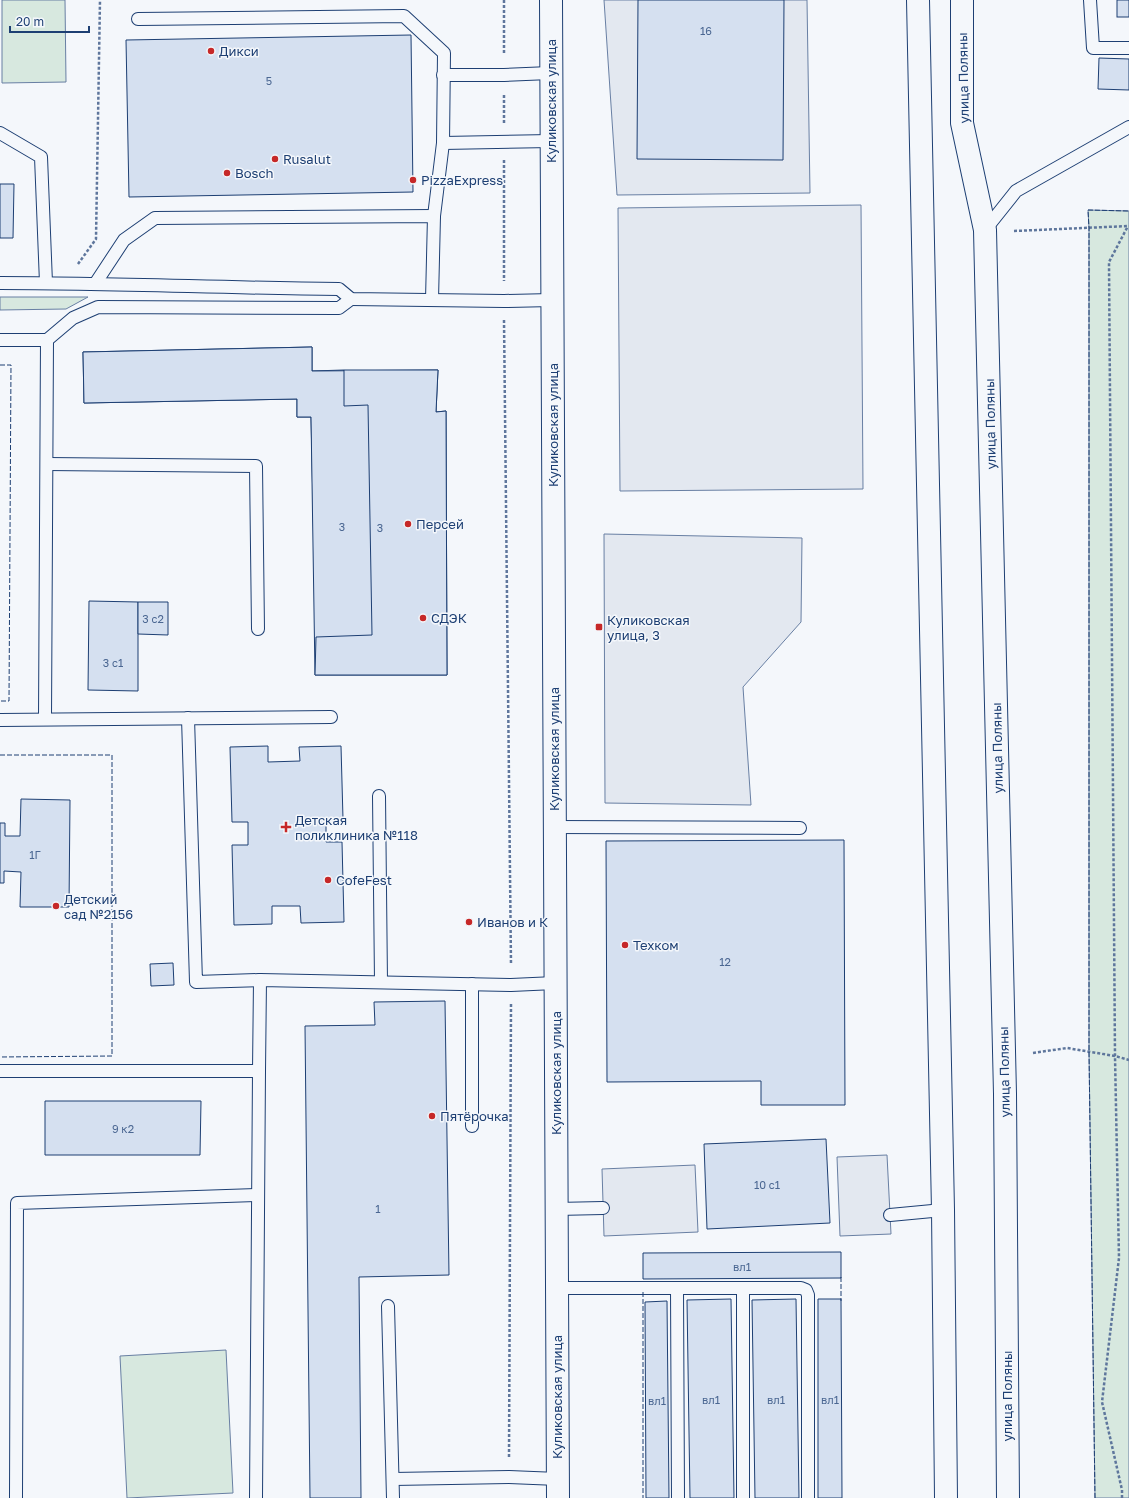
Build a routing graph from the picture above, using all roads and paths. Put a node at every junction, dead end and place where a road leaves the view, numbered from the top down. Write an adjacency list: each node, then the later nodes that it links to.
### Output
1 (100, 0): 23 (path)
2 (504, 0): 11 (path)
3 (550, 0): 9 (main road, Куликовская улица)
4 (918, 0): 54 (main road)
5 (962, 0): 19 (main road, улица Поляны)
6 (1090, 0): 8 (lane)
7 (138, 19): 10 (lane)
8 (1129, 48)
9 (550, 73): 11 (lane); 14 (main road, Куликовская улица)
10 (443, 74): 11 (lane); 16 (lane)
11 (504, 75): 15 (path)
12 (1129, 127): 19 (lane)
13 (0, 133): 21 (lane)
14 (551, 141): 15 (lane); 27 (main road, Куликовская улица)
15 (504, 142): 16 (lane); 28 (path)
16 (443, 143): 17 (lane)
17 (434, 216): 24 (lane); 26 (lane)
18 (1129, 226): 20 (path); 46 (path)
19 (985, 230): 70 (main road, улица Поляны)
20 (1014, 231)
21 (46, 283): 22 (lane); 23 (lane)
22 (0, 284)
23 (64, 284): 24 (lane)
24 (96, 284): 25 (lane)
25 (350, 299): 26 (lane); 30 (lane)
26 (432, 300): 28 (lane)
27 (552, 300): 28 (lane); 38 (main road, Куликовская улица)
28 (504, 301): 44 (path)
29 (0, 340): 30 (lane)
30 (47, 340): 31 (lane)
31 (46, 464): 32 (lane); 35 (lane)
32 (258, 629)
33 (331, 717): 34 (lane)
34 (188, 718): 35 (lane); 40 (lane)
35 (45, 719): 36 (lane)
36 (0, 720)
37 (379, 796): 41 (lane)
38 (554, 827): 39 (lane); 42 (main road, Куликовская улица)
39 (800, 828)
40 (260, 980): 41 (lane); 49 (lane)
41 (381, 982): 43 (lane)
42 (555, 983): 44 (lane); 53 (main road, Куликовская улица)
43 (472, 984): 44 (lane); 50 (lane)
44 (511, 985): 60 (path)
45 (1033, 1053): 46 (path)
46 (1115, 1056): 47 (path); 71 (path)
47 (1129, 1060)
48 (0, 1071): 49 (lane)
49 (259, 1071): 51 (lane)
50 (472, 1126)
51 (258, 1195): 63 (lane); 64 (lane)
52 (603, 1208): 53 (lane)
53 (556, 1209): 56 (main road, Куликовская улица)
54 (943, 1210): 55 (lane); 69 (main road)
55 (890, 1215)
56 (557, 1288): 57 (lane); 62 (main road, Куликовская улица)
57 (677, 1288): 58 (lane); 66 (lane)
58 (743, 1289): 67 (lane); 68 (lane)
59 (388, 1306): 61 (lane)
60 (509, 1477): 61 (lane); 62 (lane)
61 (393, 1479): 65 (lane)
62 (558, 1489)
63 (16, 1498)
64 (256, 1498)
65 (393, 1498)
66 (678, 1498)
67 (743, 1498)
68 (808, 1498)
69 (946, 1498)
70 (1008, 1498)
71 (1122, 1498)

